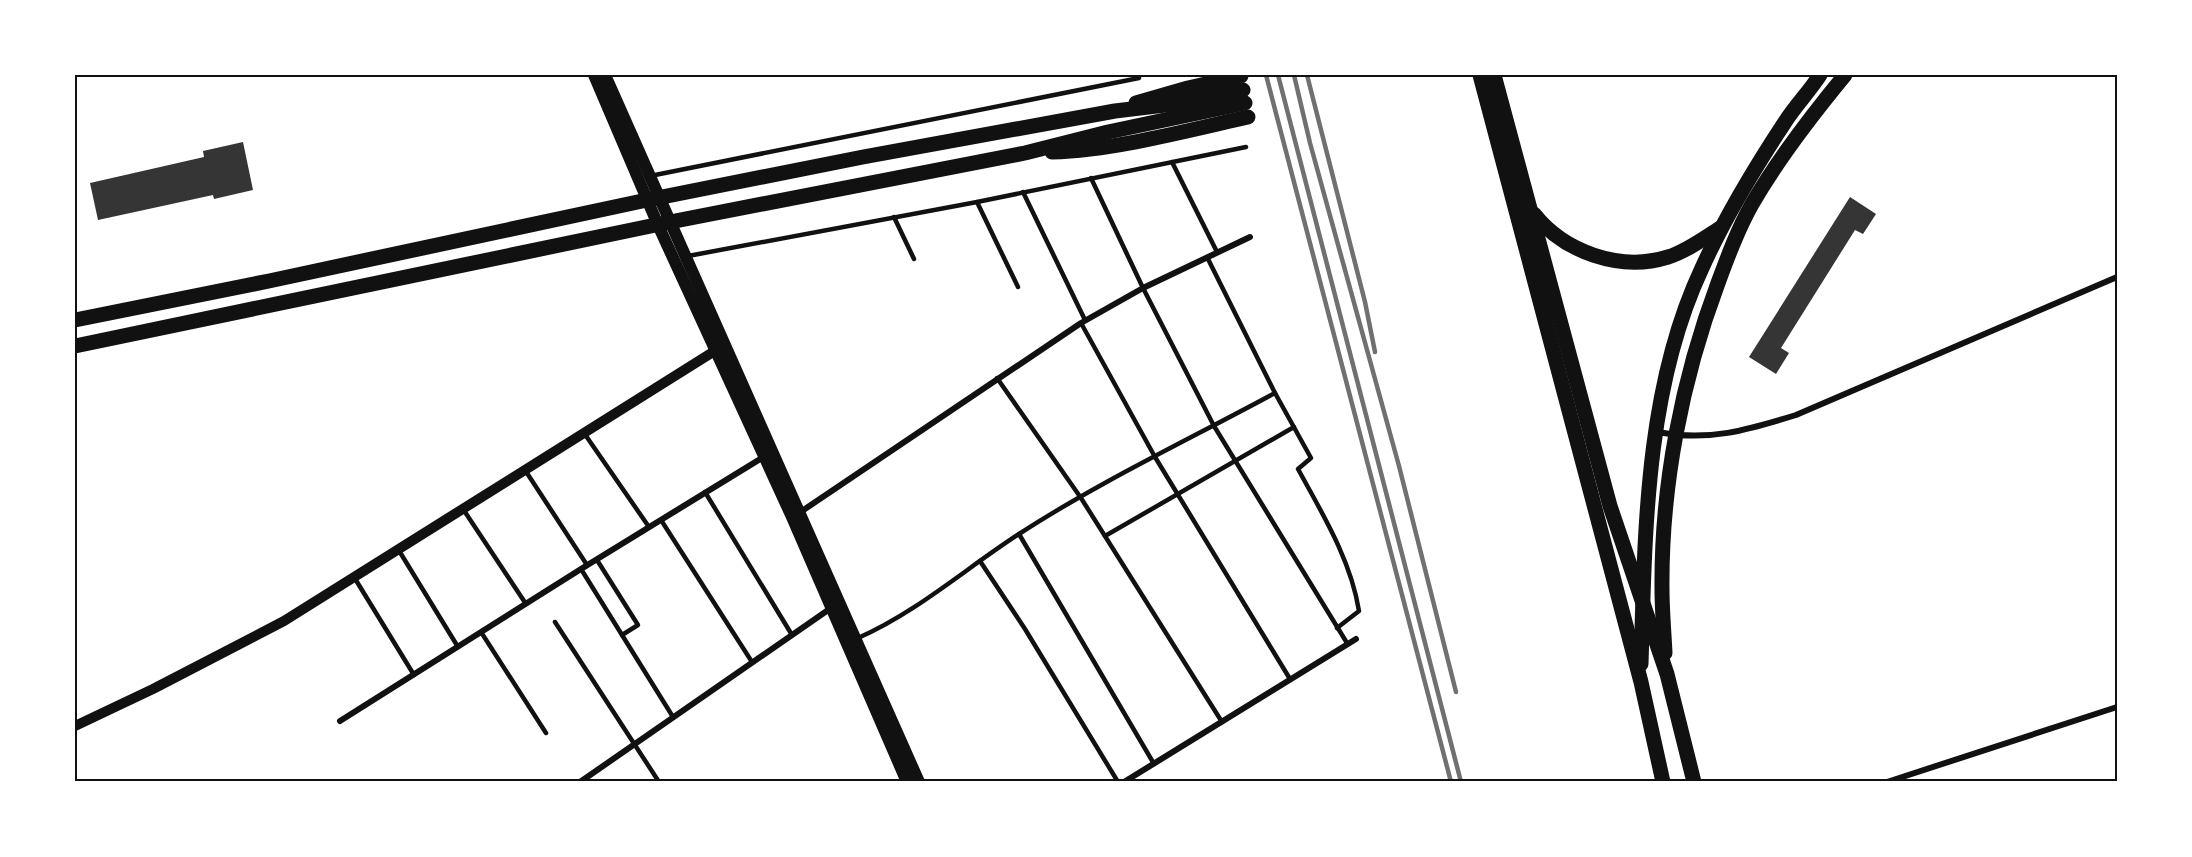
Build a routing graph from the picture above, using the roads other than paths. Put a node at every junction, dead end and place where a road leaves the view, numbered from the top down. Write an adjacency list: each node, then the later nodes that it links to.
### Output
1 (594, 75): 10 (main road)
2 (605, 75): 10 (main road)
3 (1138, 75): 10 (lane)
4 (1845, 75): 15 (main road)
5 (1816, 79): 19 (main road)
6 (1488, 80): 16 (main road); 73 (main road)
7 (1244, 96): 13 (main road); 18 (main road)
8 (1246, 147): 9 (lane)
9 (1172, 162): 11 (lane); 21 (lane)
10 (643, 177): 13 (main road)
11 (1091, 178): 12 (lane); 27 (lane)
12 (1023, 192): 14 (lane); 29 (lane)
13 (653, 199): 18 (main road); 28 (main road)
14 (977, 202): 17 (lane); 26 (lane)
15 (1752, 205): 19 (main road); 38 (main road)
16 (1530, 209): 19 (main road); 59 (main road)
17 (894, 217): 23 (lane); 24 (lane)
18 (664, 224): 23 (main road); 30 (main road)
19 (1722, 227): 36 (main road)
20 (1250, 237): 21 (street)
21 (1217, 252): 22 (street)
22 (1207, 257): 27 (street); 33 (lane)
23 (680, 258): 31 (main road)
24 (914, 259)
25 (2117, 277): 38 (street)
26 (1018, 286)
27 (1143, 288): 29 (street); 34 (lane)
28 (75, 320)
29 (1083, 322): 32 (street); 40 (lane)
30 (75, 346)
31 (721, 347): 37 (street); 39 (main road)
32 (997, 378): 45 (lane); 47 (street)
33 (1275, 393): 34 (lane); 35 (lane)
34 (1214, 426): 40 (lane); 41 (lane)
35 (1294, 428): 41 (lane); 61 (lane)
36 (1657, 432): 38 (street); 59 (main road)
37 (584, 433): 42 (street); 49 (lane)
38 (1677, 436): 70 (main road)
39 (769, 454): 43 (street); 47 (main road)
40 (1155, 457): 44 (lane); 45 (lane)
41 (1235, 461): 44 (lane); 61 (lane)
42 (525, 470): 46 (street); 55 (lane)
43 (705, 492): 48 (street); 64 (lane)
44 (1178, 494): 51 (lane); 72 (lane)
45 (1081, 498): 50 (lane); 51 (lane)
46 (463, 509): 52 (street); 57 (lane)
47 (796, 515): 58 (main road)
48 (661, 520): 49 (street); 69 (lane)
49 (649, 527): 53 (street)
50 (1019, 534): 54 (lane); 81 (lane)
51 (1105, 536): 77 (lane)
52 (398, 549): 56 (street); 68 (lane)
53 (597, 560): 55 (street); 63 (lane)
54 (980, 561): 66 (lane); 86 (lane)
55 (584, 567): 57 (street); 63 (lane)
56 (354, 577): 71 (lane); 78 (street)
57 (526, 604): 62 (street)
58 (836, 604): 64 (street); 66 (main road)
59 (1643, 604): 70 (main road); 73 (main road)
60 (555, 622): 80 (lane)
61 (1337, 628): 67 (lane)
62 (481, 632): 68 (street); 79 (lane)
63 (622, 635): 75 (lane)
64 (792, 635): 69 (street)
65 (1356, 639): 67 (street)
66 (851, 640): 84 (main road); 85 (main road)
67 (1347, 644): 72 (street)
68 (458, 647): 71 (street)
69 (752, 662): 75 (street)
70 (1667, 674): 89 (main road)
71 (414, 675): 76 (street)
72 (1290, 679): 77 (street)
73 (1641, 682): 88 (main road)
74 (2117, 707): 90 (street)
75 (674, 717): 80 (street)
76 (340, 721)
77 (1222, 723): 81 (street)
78 (75, 726)
79 (546, 733)
80 (634, 745): 82 (street); 83 (lane)
81 (1154, 764): 87 (street)
82 (580, 782)
83 (659, 782)
84 (908, 782)
85 (919, 782)
86 (1118, 782)
87 (1124, 782)
88 (1663, 782)
89 (1694, 782)
90 (1887, 782)

